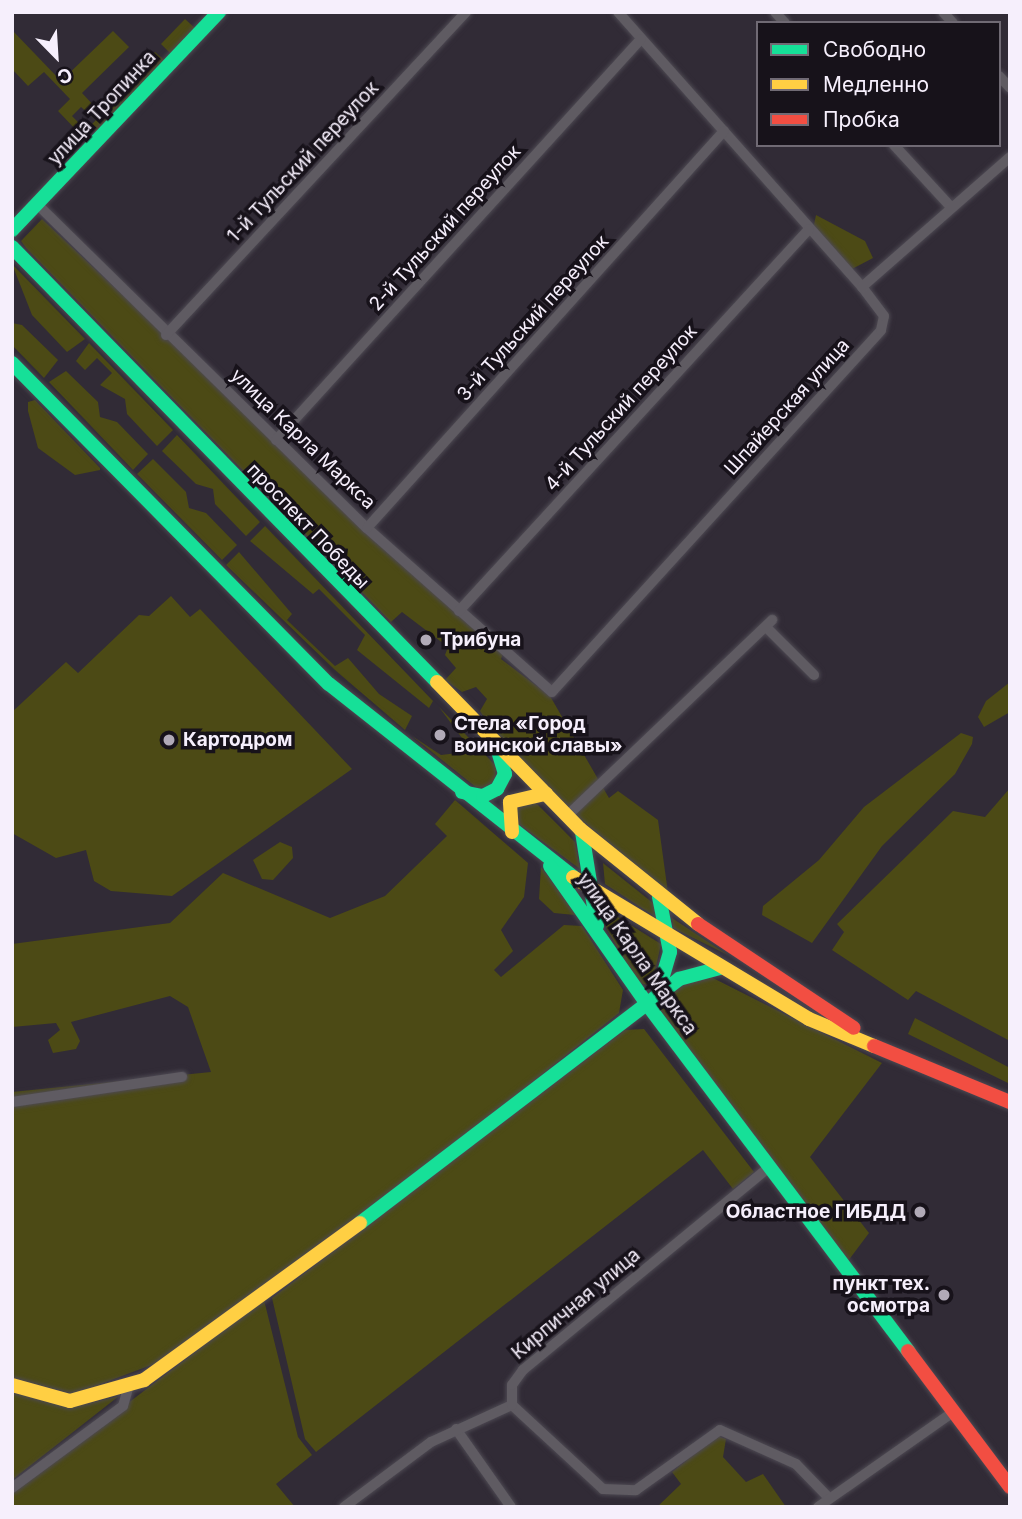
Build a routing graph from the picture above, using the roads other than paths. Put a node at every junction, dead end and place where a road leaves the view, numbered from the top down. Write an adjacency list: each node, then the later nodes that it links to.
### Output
1 (219, 12): 8 (main road, улица Тропинка)
2 (466, 12): 14 (street, 1-й Тульский переулок)
3 (618, 12): 4 (street, Шпайерская улица)
4 (641, 39): 5 (street, Шпайерская улица); 16 (street, 2-й Тульский переулок)
5 (724, 131): 10 (street, Шпайерская улица); 17 (street, 3-й Тульский переулок)
6 (896, 147): 9 (street)
7 (1010, 157): 9 (street)
8 (37, 204): 11 (main road, улица Тропинка); 14 (street, улица Карла Маркса)
9 (951, 207): 13 (street)
10 (808, 229): 13 (street, Шпайерская улица); 18 (street, 4-й Тульский переулок)
11 (12, 230)
12 (12, 247): 21 (main road, проспект Победы)
13 (862, 287): 20 (street, Шпайерская улица)
14 (166, 335): 16 (street, улица Карла Маркса)
15 (12, 363): 22 (main road)
16 (276, 440): 17 (street, улица Карла Маркса)
17 (368, 528): 18 (street, улица Карла Маркса)
18 (459, 611): 20 (street, улица Карла Маркса)
19 (814, 675): 24 (street)
20 (552, 692)
21 (496, 744): 22 (main road); 23 (main road, проспект Победы)
22 (457, 790): 26 (main road)
23 (545, 794): 24 (main road, проспект Победы); 26 (main road)
24 (567, 816): 25 (main road, проспект Победы)
25 (580, 829): 28 (main road); 29 (main road, проспект Победы)
26 (512, 832): 27 (main road)
27 (547, 861): 28 (main road, улица Карла Маркса); 30 (main road, улица Карла Маркса)
28 (592, 888): 30 (main road); 31 (main road, улица Карла Маркса)
29 (658, 895): 31 (main road); 34 (main road, проспект Победы)
30 (598, 928): 33 (main road, улица Карла Маркса)
31 (668, 937): 32 (main road, улица Карла Маркса); 33 (main road)
32 (720, 968): 33 (main road); 34 (main road, улица Карла Маркса)
33 (649, 1007): 38 (main road, улица Карла Маркса); 40 (main road)
34 (893, 1050): 37 (main road, улица Карла Маркса)
35 (182, 1077): 36 (street)
36 (12, 1102)
37 (1010, 1102)
38 (769, 1167): 41 (street, Кирпичная улица); 42 (main road, улица Карла Маркса)
39 (12, 1385): 40 (main road)
40 (128, 1388): 44 (street)
41 (512, 1405): 43 (street); 46 (street)
42 (953, 1412): 45 (main road, улица Карла Маркса); 46 (street)
43 (456, 1429): 47 (street); 48 (street)
44 (12, 1488)
45 (1010, 1488)
46 (828, 1497): 49 (street)
47 (344, 1507)
48 (511, 1507)
49 (818, 1507)

